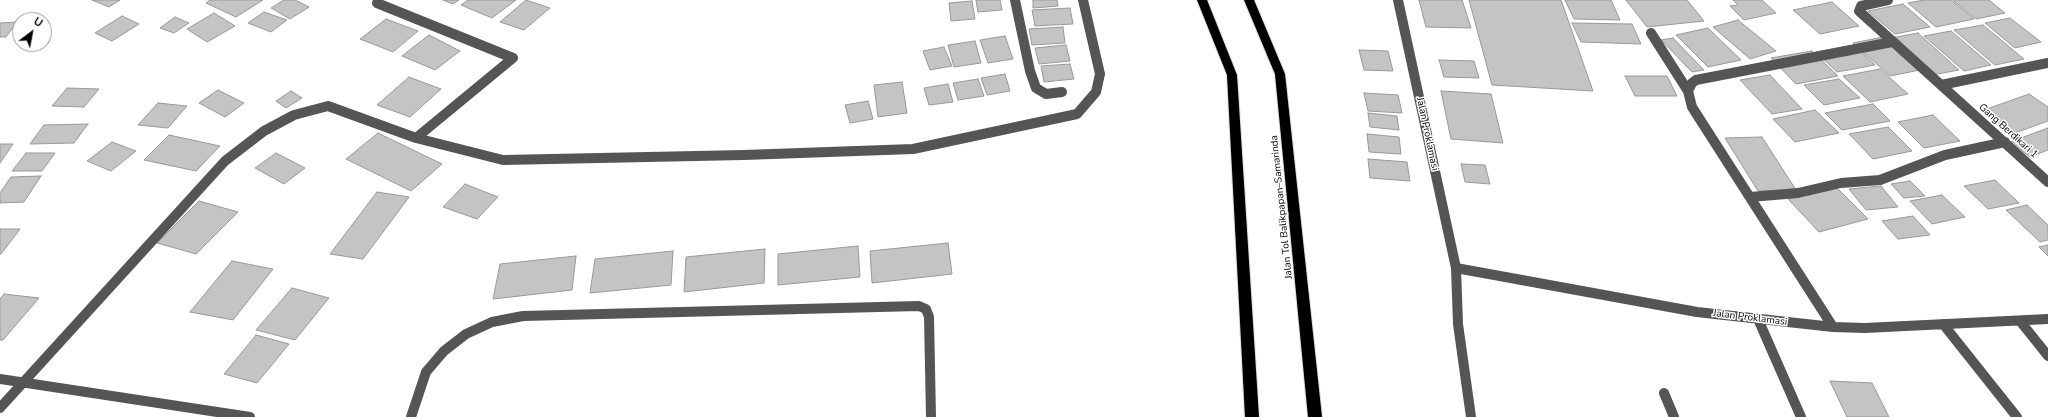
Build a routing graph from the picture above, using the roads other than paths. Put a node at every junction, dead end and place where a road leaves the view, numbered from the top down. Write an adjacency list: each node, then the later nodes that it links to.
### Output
1 (1015, 0): 13 (street)
2 (1083, 0): 14 (street)
3 (1202, 0): 32 (highway)
4 (1249, 0): 33 (highway, Jalan Tol Balikpapan–Samarinda)
5 (1398, 0): 18 (street, Jalan Proklamasi)
6 (1888, 0): 9 (street, Gang Berdikari 1)
7 (377, 3): 14 (street)
8 (1651, 33): 12 (street)
9 (1892, 42): 11 (street, Gang Berdikari 1); 12 (street)
10 (2048, 63): 11 (street)
11 (1941, 85): 15 (street, Gang Berdikari 1)
12 (1688, 91): 17 (street)
13 (1062, 92)
14 (416, 138): 26 (street)
15 (2005, 142): 16 (street, Gang Berdikari 1); 17 (street)
16 (2048, 182)
17 (1750, 197): 23 (street)
18 (1456, 268): 20 (street, Jalan Proklamasi); 34 (street, Jalan Proklamasi)
19 (2048, 319): 21 (street, Jalan Proklamasi)
20 (1758, 320): 23 (street, Jalan Proklamasi); 36 (street)
21 (2020, 321): 22 (street, Jalan Proklamasi); 24 (street)
22 (1943, 324): 23 (street, Jalan Proklamasi); 37 (street)
23 (1833, 327)
24 (2048, 356)
25 (0, 379): 26 (street)
26 (23, 383): 28 (street); 29 (street)
27 (1664, 393): 35 (street)
28 (0, 408)
29 (250, 417)
30 (411, 417): 31 (street)
31 (931, 417)
32 (1252, 417)
33 (1315, 417)
34 (1470, 417)
35 (1674, 417)
36 (1801, 417)
37 (2017, 417)

